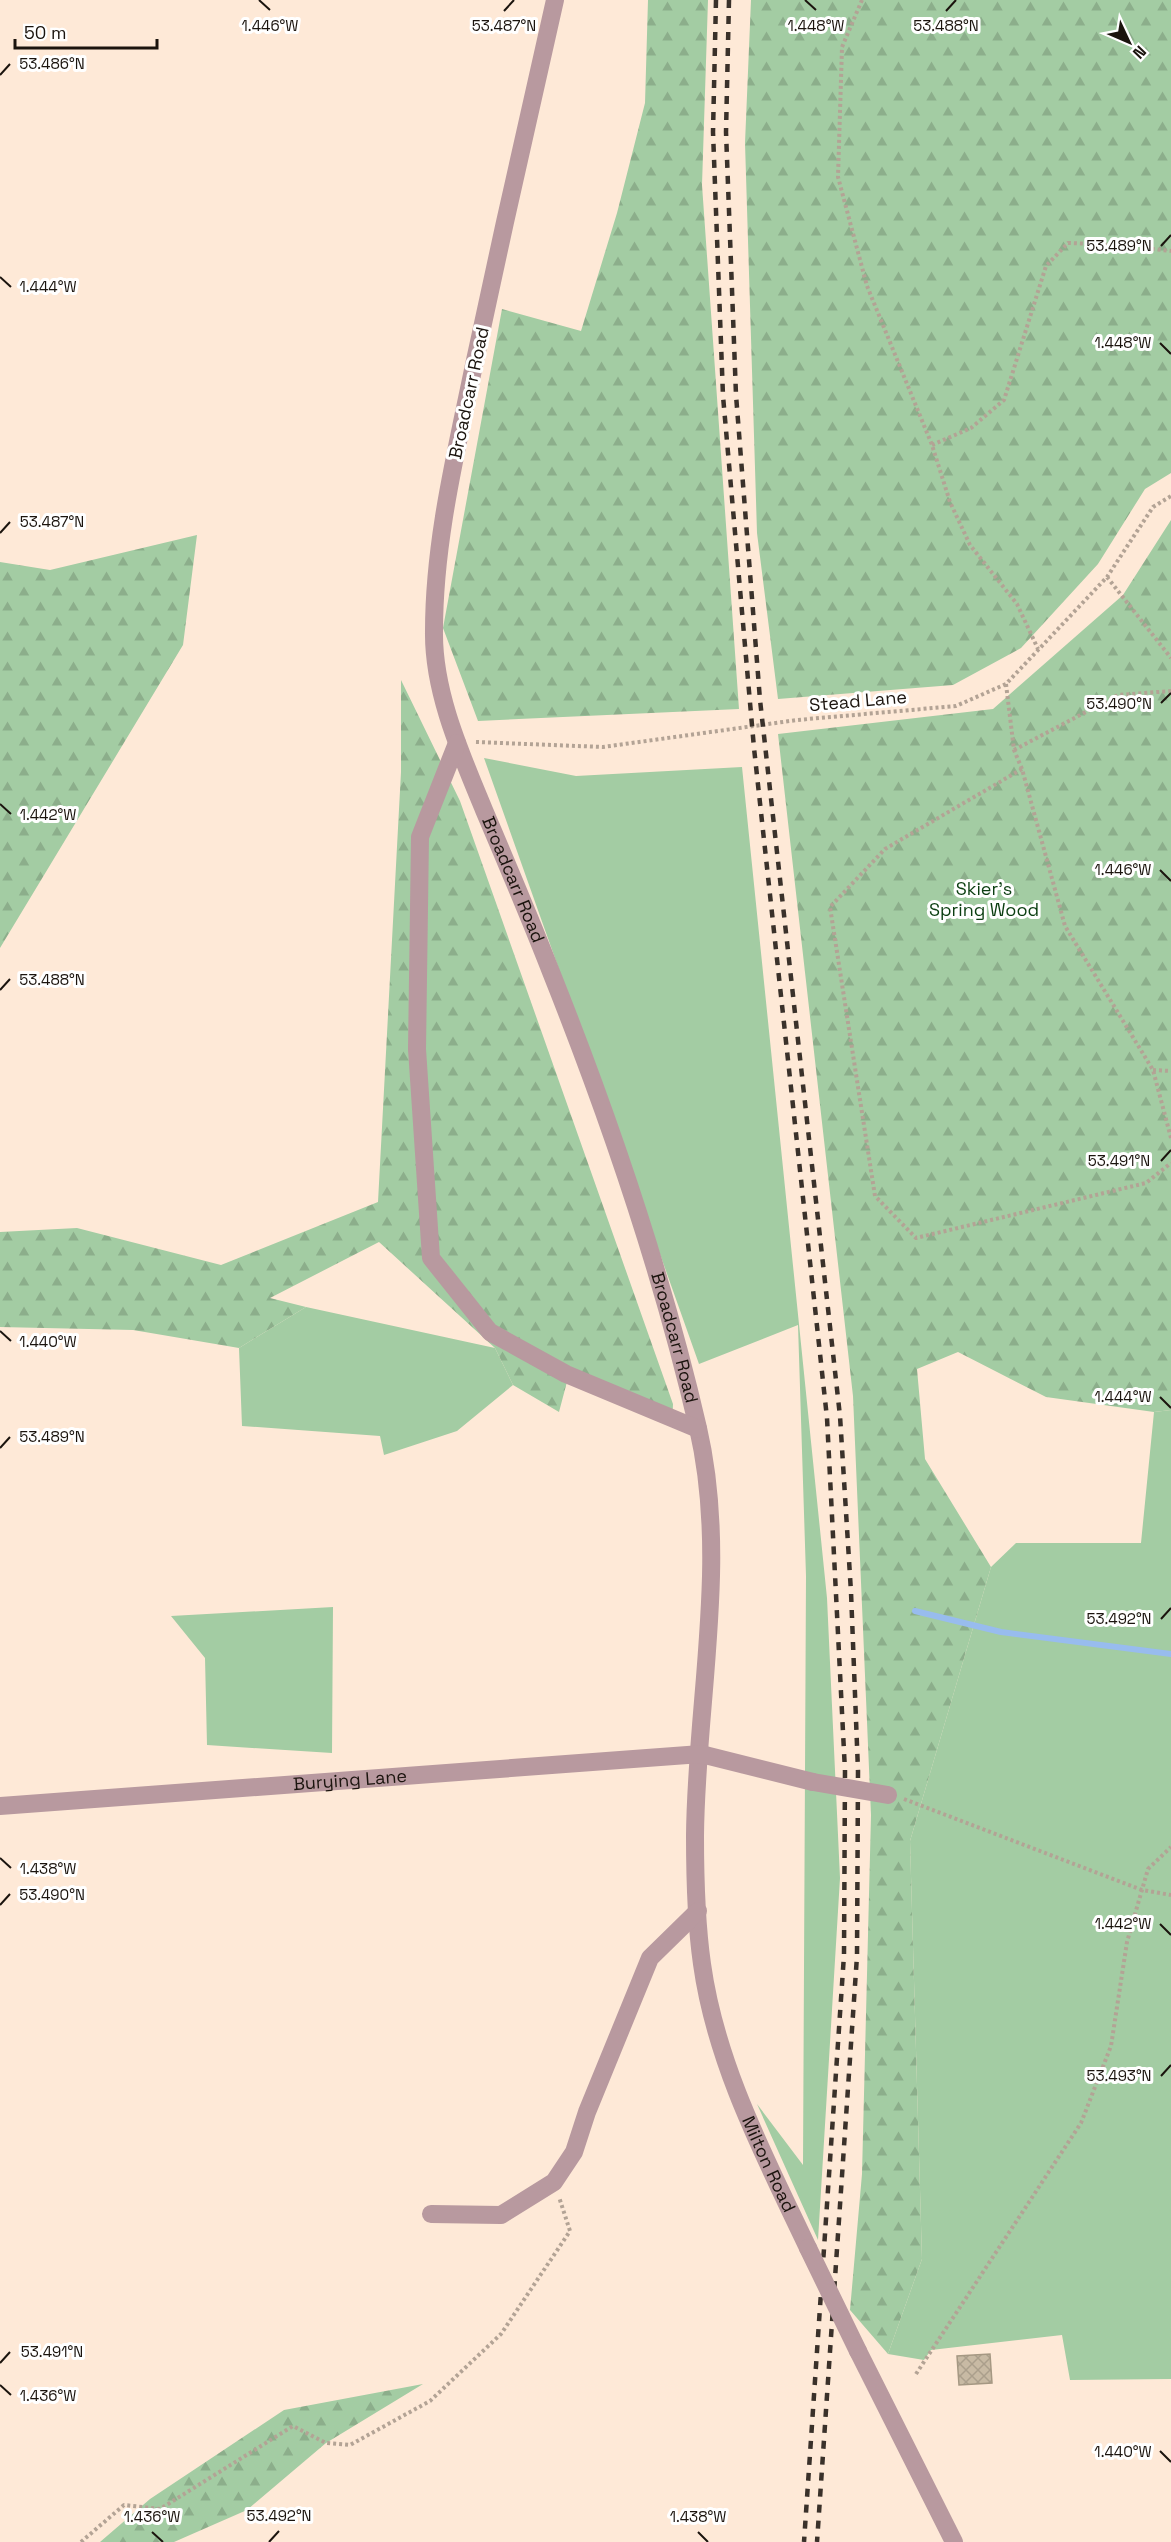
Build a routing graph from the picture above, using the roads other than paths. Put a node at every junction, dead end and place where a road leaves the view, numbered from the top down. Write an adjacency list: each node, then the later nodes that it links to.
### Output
1 (555, 0): 2 (street, Broadcarr Road)
2 (457, 743): 3 (street, Broadcarr Road); 3 (street)
3 (698, 1429): 4 (street, Broadcarr Road)
4 (701, 1754): 5 (street, Burying Lane, bridge); 6 (street, Burying Lane); 7 (street, Milton Road)
5 (888, 1795)
6 (0, 1806)
7 (698, 1911): 8 (street); 9 (street, Milton Road, bridge)
8 (431, 2214)
9 (954, 2542)

